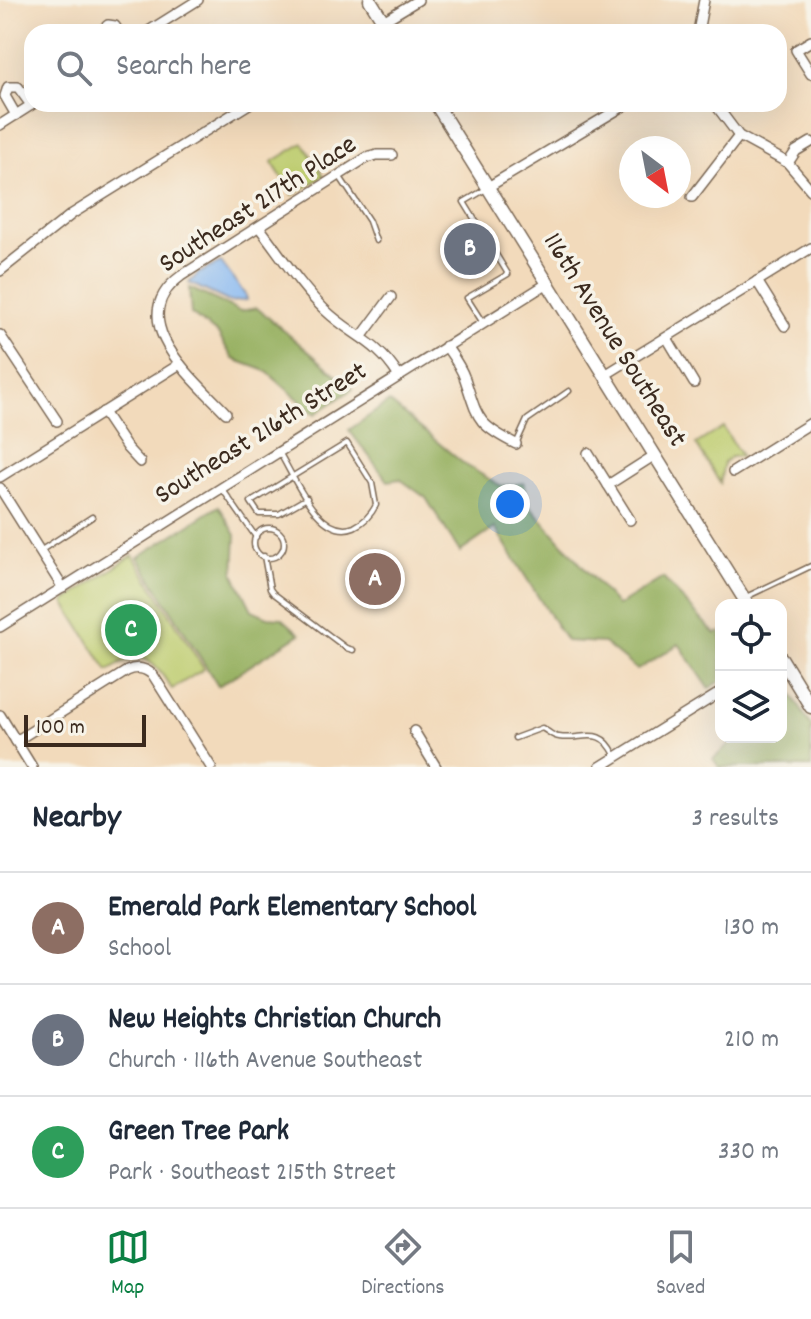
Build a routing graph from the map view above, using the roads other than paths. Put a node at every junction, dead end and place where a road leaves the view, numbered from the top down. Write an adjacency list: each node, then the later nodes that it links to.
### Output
1 (198, 0): 5 (street)
2 (370, 0): 6 (main road)
3 (418, 0): 7 (street)
4 (704, 0): 8 (street)
5 (160, 24)
6 (385, 24)
7 (388, 24)
8 (700, 24)
9 (811, 41): 10 (street)
10 (811, 74)
11 (24, 95): 17 (street)
12 (24, 110): 17 (street)
13 (236, 112): 30 (street)
14 (441, 112): 24 (main road, 116th Avenue Southeast)
15 (614, 112): 24 (street)
16 (721, 112): 19 (street)
17 (16, 115): 18 (street)
18 (0, 125)
19 (739, 136): 22 (street); 26 (street)
20 (811, 142): 22 (street)
21 (392, 155): 23 (street, Southeast 217th Place)
22 (788, 163): 25 (street)
23 (339, 175): 27 (street, Southeast 217th Place); 28 (lane)
24 (488, 187): 32 (main road, 116th Avenue Southeast); 34 (lane)
25 (811, 190)
26 (692, 197)
27 (259, 227): 37 (street); 40 (street, Southeast 217th Place)
28 (376, 241)
29 (811, 248): 31 (street)
30 (0, 271)
31 (757, 281): 35 (street); 38 (street)
32 (548, 283): 34 (street, Southeast 216th Street); 42 (main road, 116th Avenue Southeast)
33 (391, 297): 37 (street)
34 (483, 323): 39 (street, Southeast 216th Street)
35 (785, 326)
36 (0, 335): 47 (street)
37 (362, 336): 41 (street)
38 (667, 338): 42 (street); 43 (street)
39 (446, 346): 41 (street, Southeast 216th Street); 49 (street)
40 (180, 364): 45 (street); 46 (street)
41 (398, 375): 50 (street, Southeast 216th Street)
42 (605, 375): 52 (main road, 116th Avenue Southeast)
43 (694, 383)
44 (569, 391): 49 (lane)
45 (103, 412): 53 (street); 56 (street)
46 (226, 413)
47 (57, 421)
48 (811, 423): 54 (street)
49 (516, 444)
50 (278, 450): 55 (lane); 58 (street, Southeast 216th Street)
51 (588, 453): 57 (street)
52 (655, 455): 57 (street); 68 (main road, 116th Avenue Southeast)
53 (140, 462)
54 (733, 472)
55 (294, 476): 60 (lane); 60 (lane); 60 (lane)
56 (0, 477)
57 (608, 485): 62 (street)
58 (221, 487): 63 (lane); 67 (street, Southeast 216th Street)
59 (0, 488): 64 (street)
60 (307, 498)
61 (92, 517): 64 (lane)
62 (630, 520)
63 (256, 537): 65 (lane); 65 (lane)
64 (40, 551): 67 (street)
65 (264, 556): 71 (lane)
66 (811, 566): 69 (lane)
67 (63, 588): 70 (street, Southeast 216th Street)
68 (744, 599)
69 (751, 599)
70 (0, 627)
71 (353, 650)
72 (787, 668): 74 (main road)
73 (715, 696): 79 (street)
74 (811, 707)
75 (0, 715): 78 (street)
76 (414, 731): 82 (street)
77 (515, 738): 79 (lane)
78 (16, 741): 80 (street); 81 (street)
79 (616, 757): 83 (street)
80 (32, 767)
81 (211, 767)
82 (436, 767)
83 (600, 767)

